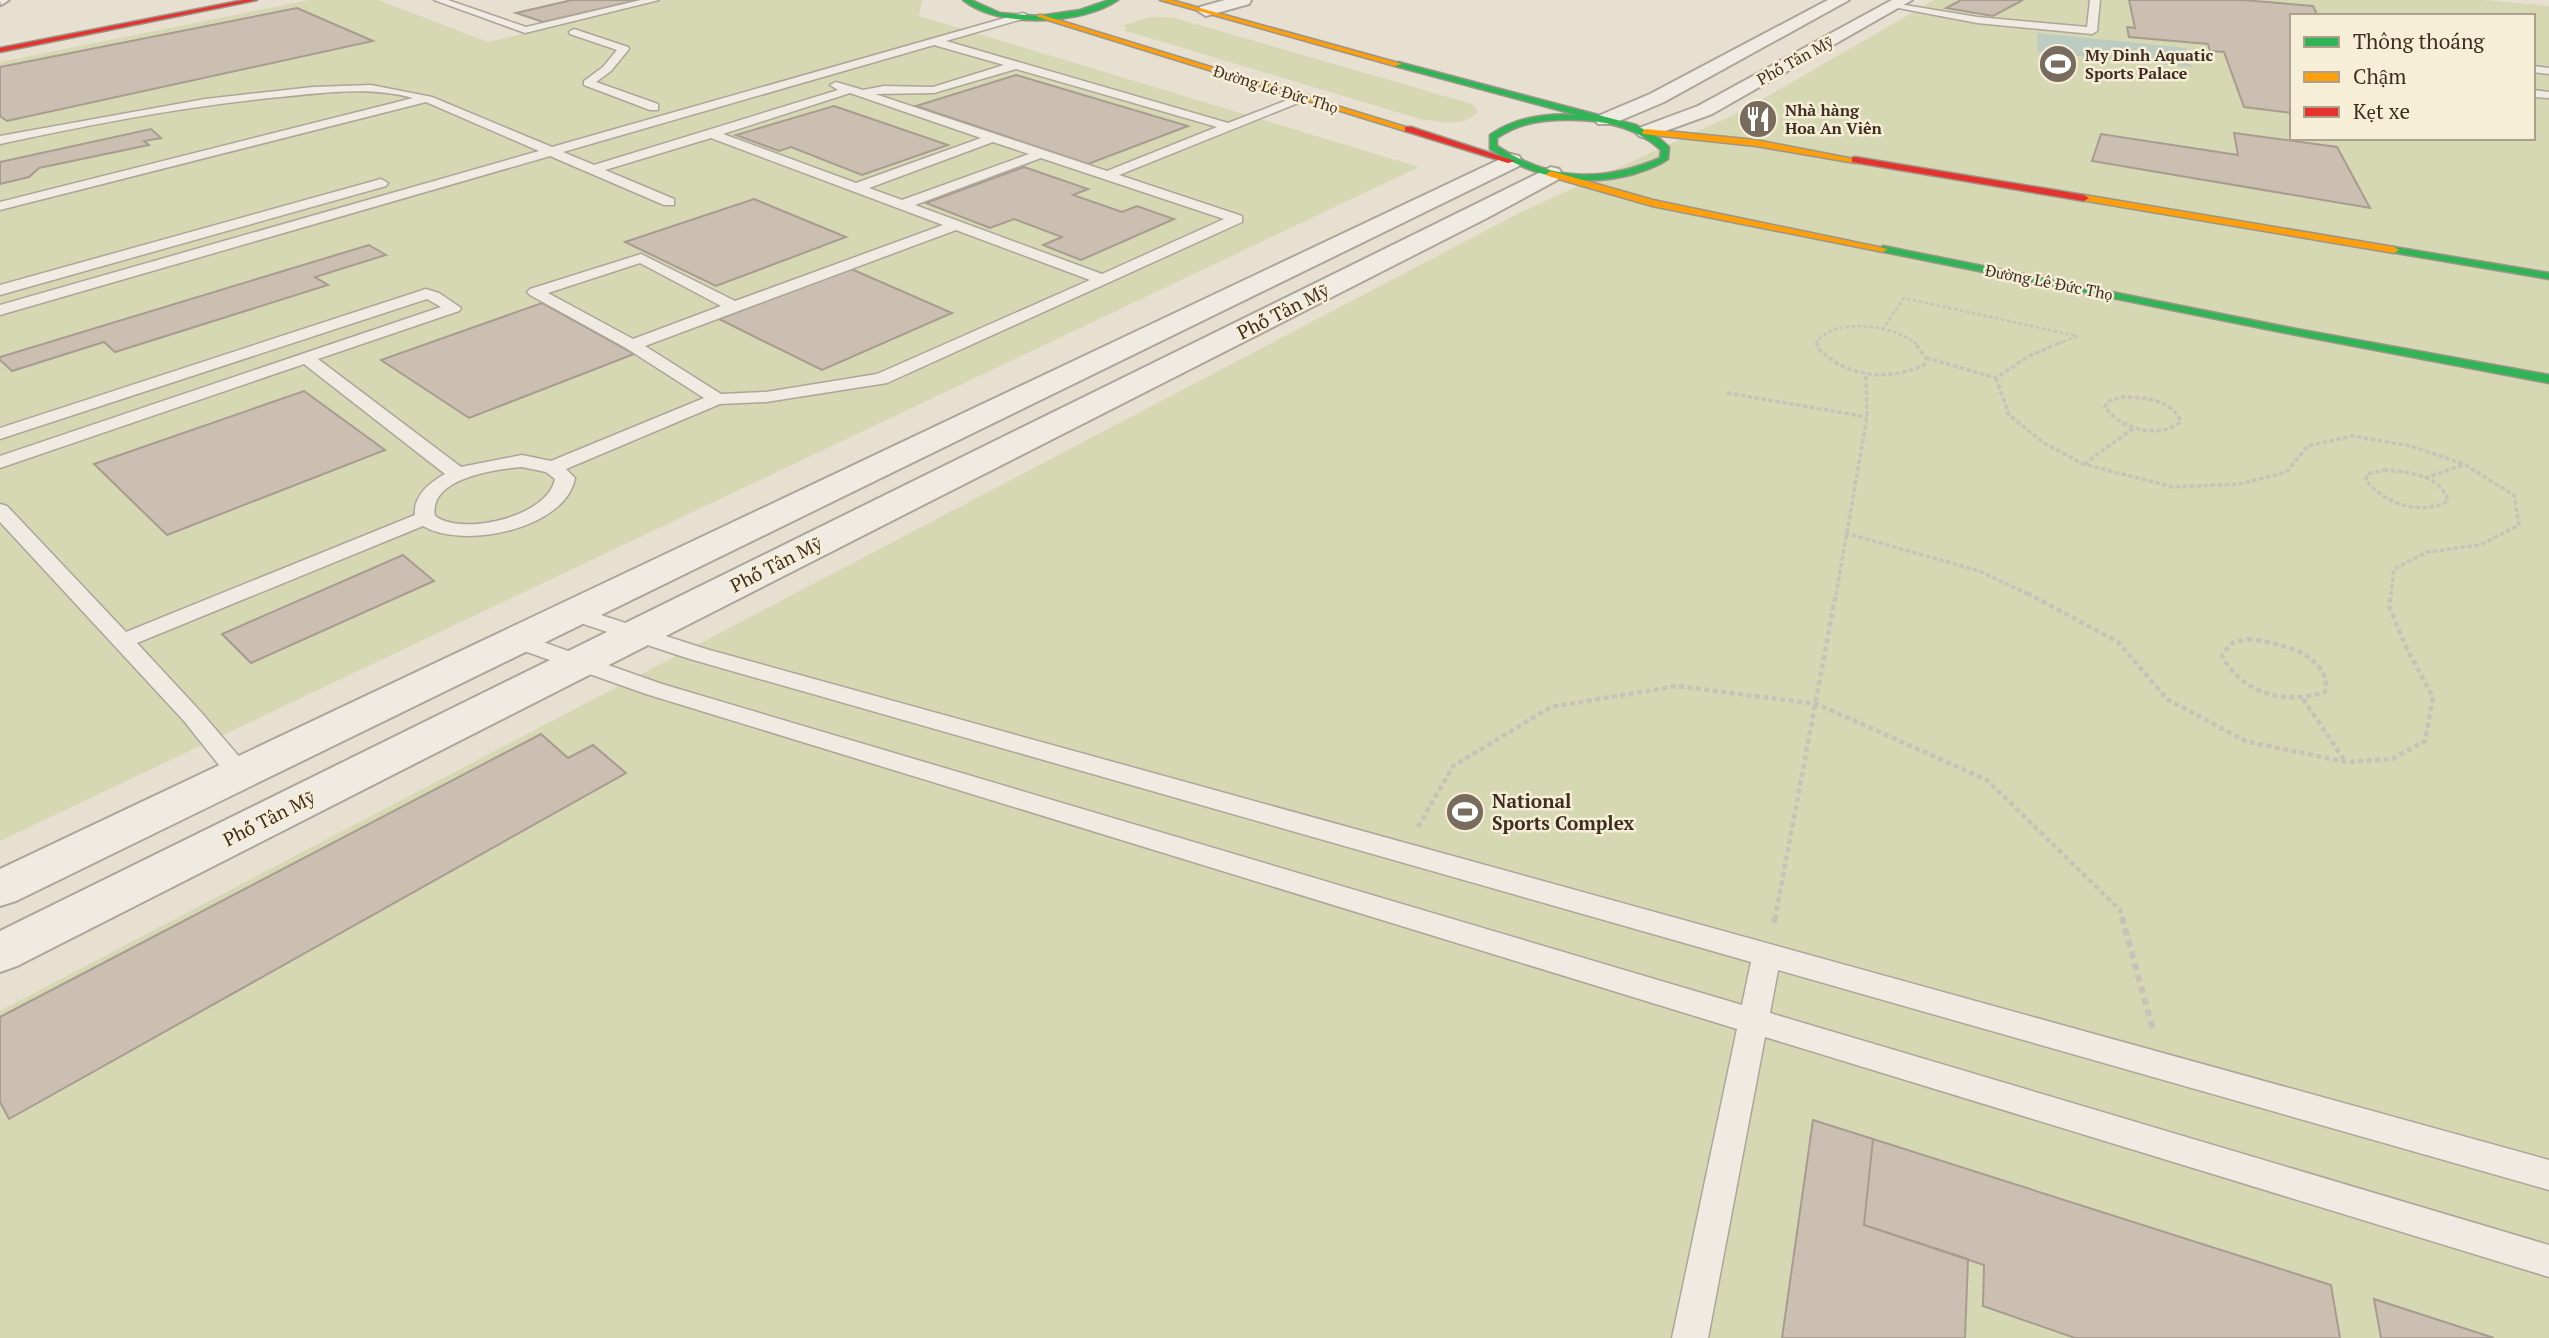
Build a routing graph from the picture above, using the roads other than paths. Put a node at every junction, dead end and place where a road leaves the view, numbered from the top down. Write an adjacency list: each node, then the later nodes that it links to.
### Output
1 (198, 0): 17 (main road)
2 (254, 0): 18 (main road)
3 (439, 0): 4 (lane)
4 (654, 0)
5 (966, 0): 13 (main road)
6 (1115, 0): 14 (main road)
7 (1163, 0): 12 (main road)
8 (1243, 0): 12 (street)
9 (1840, 0): 26 (street, Phố Tân Mỹ)
10 (2095, 0): 11 (lane)
11 (1898, 3): 28 (street, Phố Tân Mỹ)
12 (1206, 11): 26 (main road)
13 (1022, 16): 14 (main road); 16 (lane)
14 (1040, 16): 23 (main road, Đường Lê Đức Thọ)
15 (574, 32): 25 (lane)
16 (930, 35): 19 (lane); 20 (lane); 21 (lane)
17 (0, 38)
18 (0, 50)
19 (1017, 65): 22 (lane); 27 (lane)
20 (810, 76): 22 (lane); 35 (lane)
21 (734, 84)
22 (855, 92): 29 (lane); 31 (lane)
23 (1304, 97): 27 (lane); 37 (main road, Đường Lê Đức Thọ)
24 (428, 99): 32 (lane); 33 (lane); 45 (lane)
25 (629, 114)
26 (1605, 120): 28 (main road); 37 (main road)
27 (1229, 127): 40 (lane)
28 (1646, 132): 39 (main road); 51 (main road)
29 (711, 134): 38 (lane); 42 (lane)
30 (555, 135): 33 (lane)
31 (992, 138): 36 (lane); 42 (lane)
32 (0, 140)
33 (530, 142): 34 (lane); 35 (lane)
34 (504, 149)
35 (551, 151): 38 (lane); 49 (lane)
36 (1040, 154): 40 (lane); 44 (lane)
37 (1511, 161): 39 (main road, Đường Lê Đức Thọ); 66 (street, Phố Tân Mỹ)
38 (594, 169): 43 (lane)
39 (1551, 174): 58 (main road, Đường Lê Đức Thọ); 67 (street, Phố Tân Mỹ)
40 (1106, 176): 52 (lane)
41 (399, 178): 47 (lane)
42 (856, 188): 44 (lane)
43 (669, 202)
44 (902, 205): 46 (lane)
45 (0, 206)
46 (956, 225): 52 (lane); 54 (lane)
47 (164, 244): 48 (lane); 49 (lane)
48 (121, 256): 50 (lane); 53 (lane)
49 (183, 257): 50 (lane)
50 (140, 269): 55 (lane)
51 (2549, 276)
52 (1101, 279): 59 (lane)
53 (0, 290)
54 (734, 307): 56 (lane); 56 (lane)
55 (0, 310)
56 (632, 345): 59 (lane)
57 (306, 358): 60 (lane); 61 (lane); 63 (lane)
58 (2549, 379)
59 (717, 399): 62 (lane)
60 (0, 434)
61 (0, 461)
62 (554, 467): 63 (lane); 65 (lane)
63 (458, 475): 65 (lane)
64 (0, 510): 69 (lane)
65 (426, 518): 69 (lane)
66 (573, 612): 67 (lane); 68 (street, Phố Tân Mỹ)
67 (637, 634): 70 (street, Phố Tân Mỹ); 74 (lane)
68 (515, 640): 70 (lane); 71 (street, Phố Tân Mỹ)
69 (122, 641): 71 (lane)
70 (579, 663): 73 (street, Phố Tân Mỹ); 75 (lane)
71 (239, 774): 72 (street, Phố Tân Mỹ)
72 (0, 889)
73 (0, 953)
74 (1767, 955): 75 (lane); 76 (lane)
75 (1754, 1020): 77 (lane); 78 (lane)
76 (2549, 1175)
77 (2549, 1261)
78 (1690, 1338)

